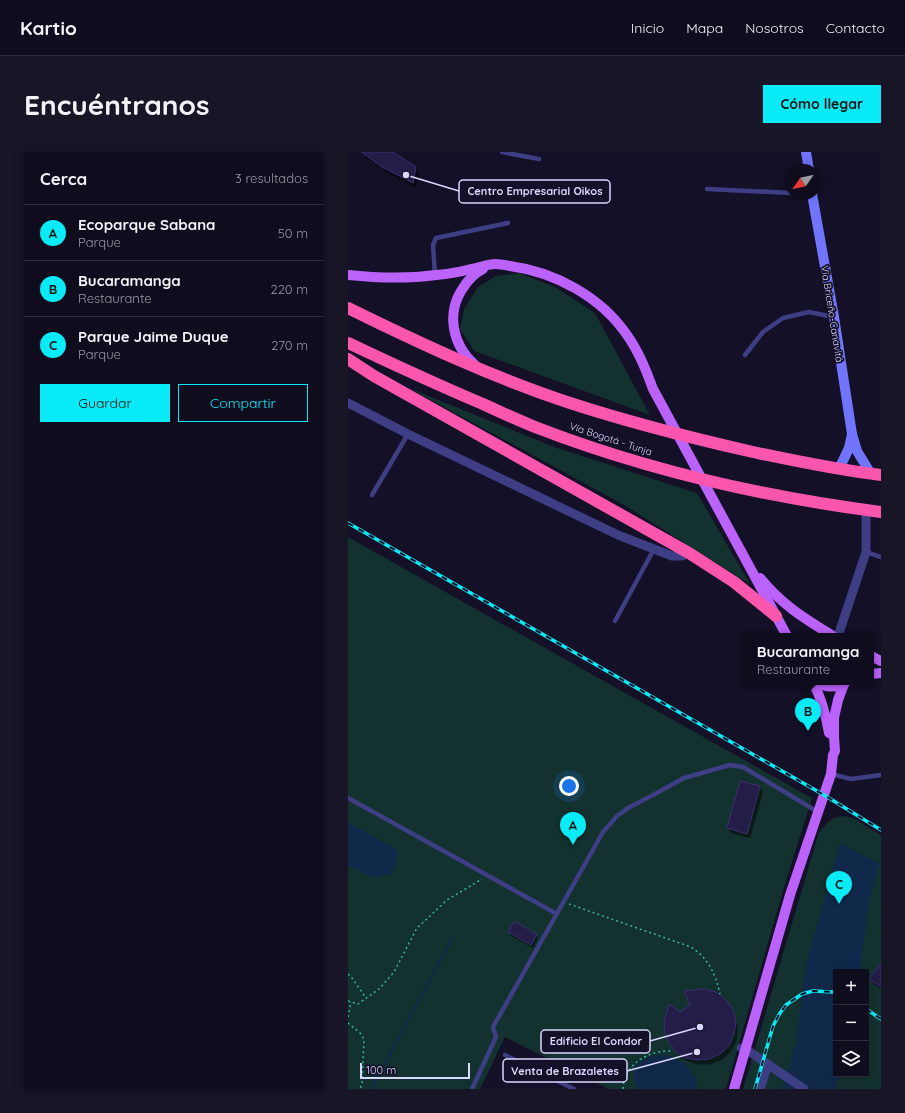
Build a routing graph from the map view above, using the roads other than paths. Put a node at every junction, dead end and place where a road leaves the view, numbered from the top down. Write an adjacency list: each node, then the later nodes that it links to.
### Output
1 (502, 152): 3 (lane)
2 (806, 152): 4 (main road)
3 (539, 159)
4 (807, 164)
5 (707, 189): 6 (lane)
6 (785, 193)
7 (813, 200): 13 (main road, Vía Briceño-Canavitá)
8 (508, 223): 11 (lane)
9 (495, 264): 11 (main road); 17 (main road); 29 (main road)
10 (348, 275): 11 (main road)
11 (435, 275)
12 (348, 308): 17 (highway)
13 (834, 317): 15 (lane); 20 (main road, Vía Briceño-Canavitá)
14 (348, 343): 24 (highway, Vía Bogotá - Tunja)
15 (745, 355)
16 (348, 359): 28 (highway)
17 (479, 369): 21 (highway)
18 (348, 403): 19 (street)
19 (408, 434): 23 (lane); 26 (street)
20 (852, 434): 21 (main road); 22 (main road)
21 (839, 469): 22 (highway)
22 (876, 475)
23 (372, 495)
24 (866, 510): 25 (highway, Vía Bogotá - Tunja); 27 (street)
25 (881, 512)
26 (654, 549): 28 (street); 32 (lane)
27 (866, 552): 30 (lane); 35 (street)
28 (689, 553): 31 (highway)
29 (744, 556): 31 (main road); 34 (main road)
30 (881, 557)
31 (776, 616): 33 (main road)
32 (614, 621)
33 (785, 633)
34 (828, 633)
35 (839, 633)
36 (816, 685): 40 (main road)
37 (823, 685): 38 (main road)
38 (838, 685)
39 (844, 685): 40 (main road)
40 (833, 755): 41 (main road)
41 (831, 774): 42 (lane); 44 (main road)
42 (881, 775)
43 (348, 798): 45 (lane)
44 (818, 812): 45 (lane); 51 (main road)
45 (557, 914): 49 (lane)
46 (741, 1048): 48 (street)
47 (505, 1055): 50 (lane)
48 (768, 1064): 52 (street); 53 (street)
49 (472, 1089)
50 (574, 1089)
51 (734, 1089)
52 (760, 1089)
53 (804, 1089)

